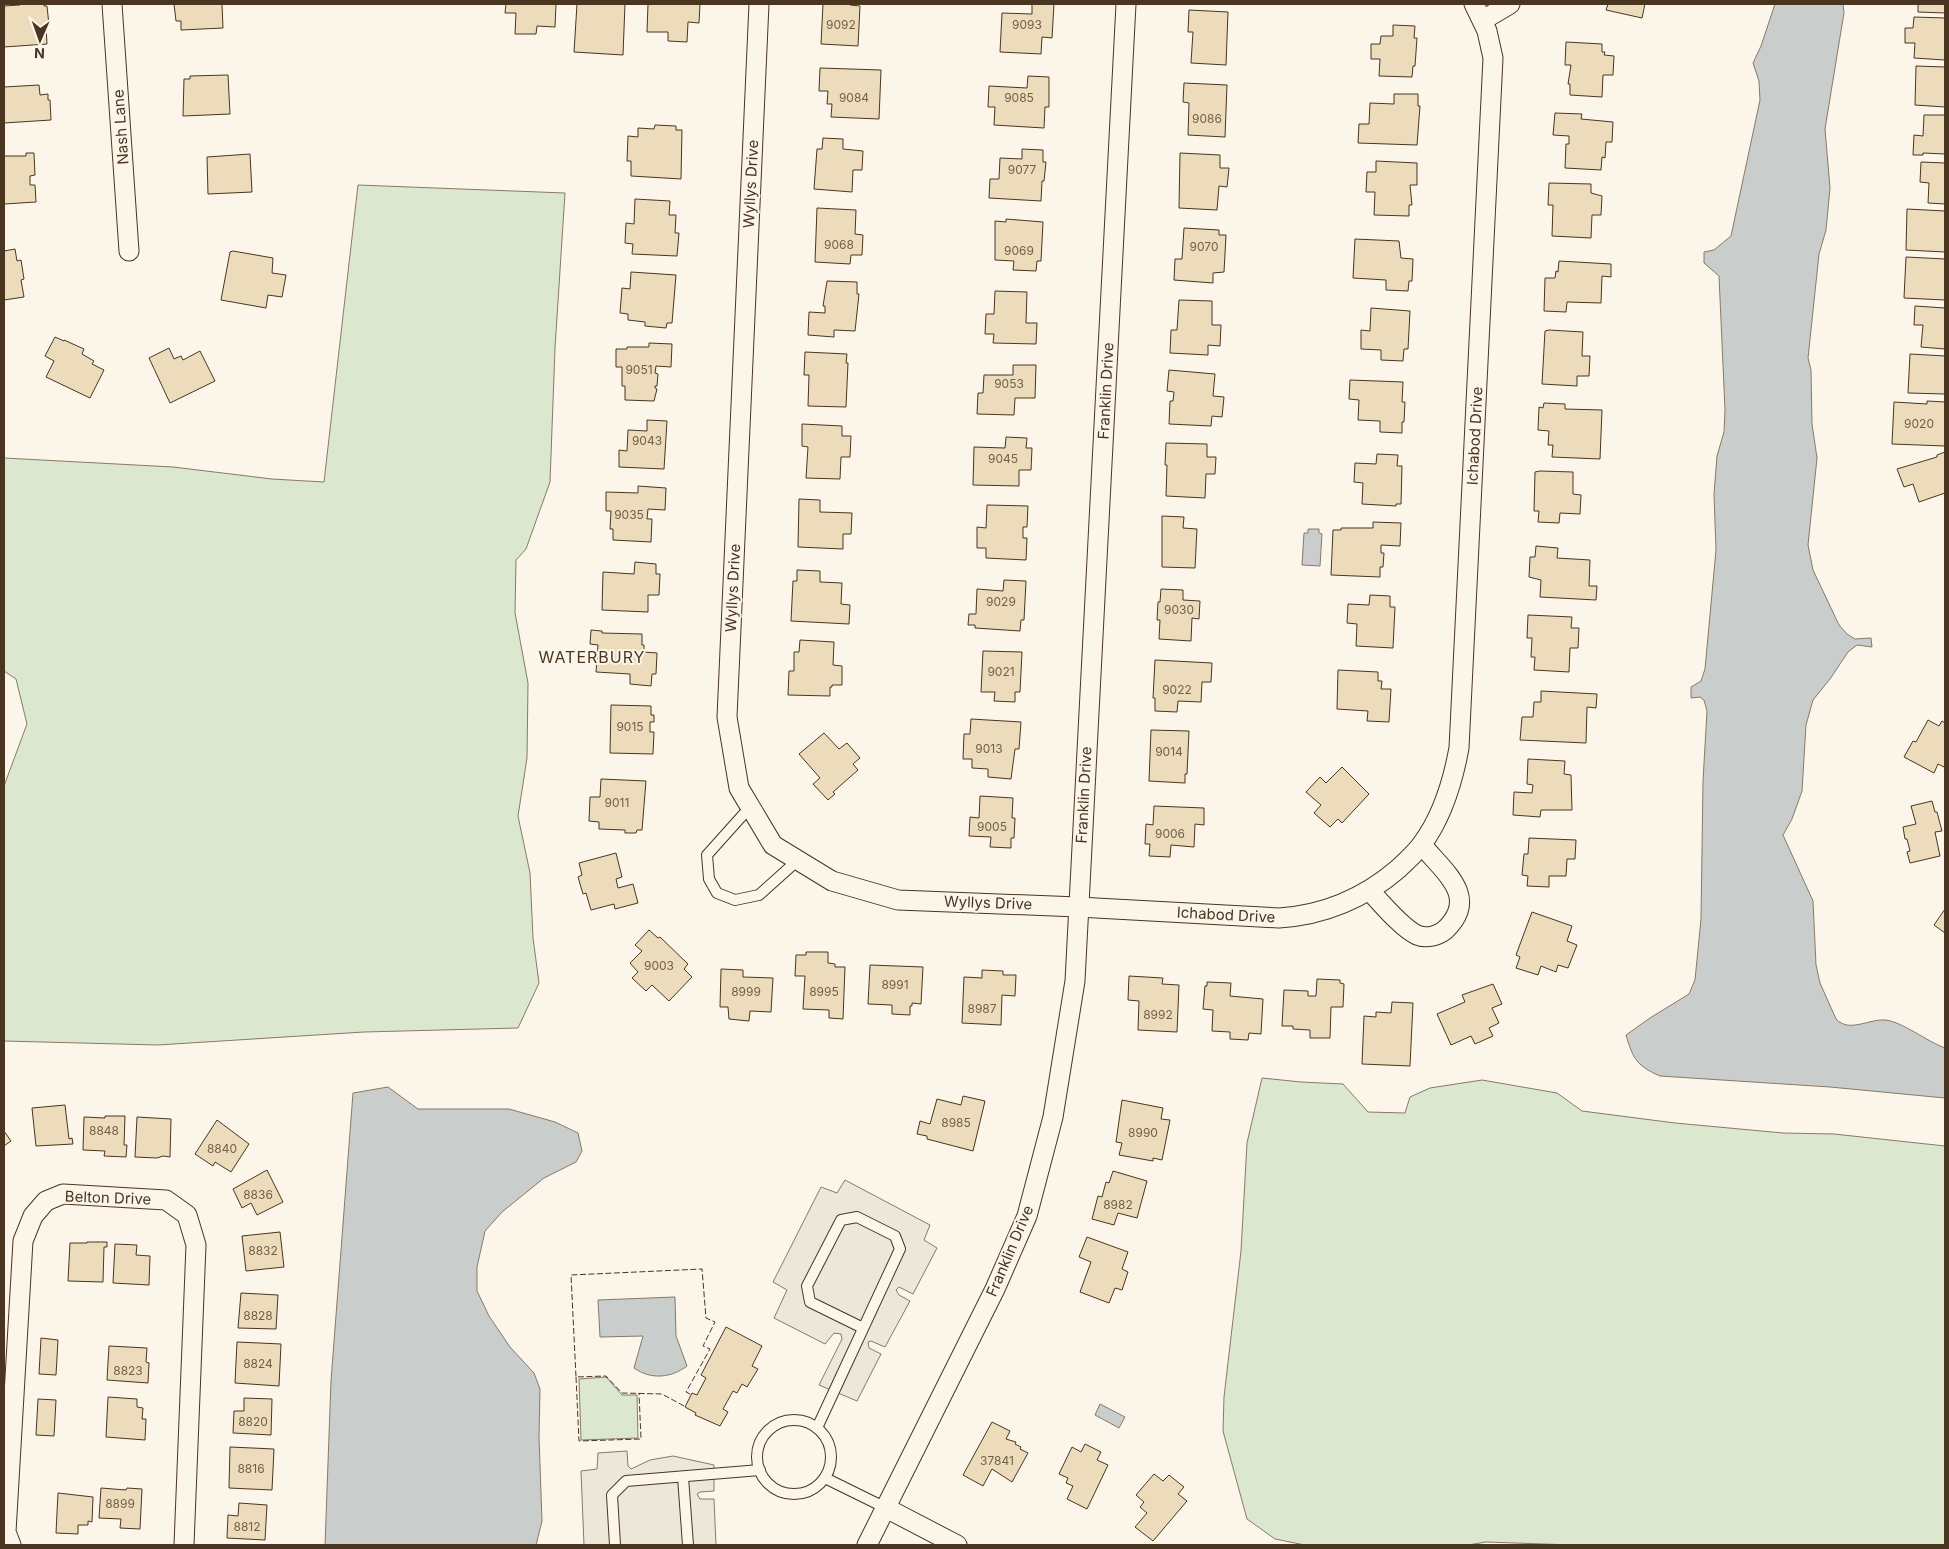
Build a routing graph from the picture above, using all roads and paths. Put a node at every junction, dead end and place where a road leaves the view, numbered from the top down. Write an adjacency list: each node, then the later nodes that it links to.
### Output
1 (112, 4): 7 (street, Nash Lane)
2 (759, 4): 8 (street, Wyllys Drive)
3 (1126, 4): 12 (street, Franklin Drive)
4 (1474, 4): 6 (street, Ichabod Drive)
5 (1510, 4): 6 (street)
6 (1483, 20): 9 (street, Ichabod Drive)
7 (129, 251)
8 (750, 807): 10 (street, Wyllys Drive); 10 (lane)
9 (1422, 845): 11 (street, Ichabod Drive); 11 (street)
10 (798, 860): 12 (street, Wyllys Drive)
11 (1370, 891): 12 (street, Ichabod Drive)
12 (1078, 907): 18 (street, Franklin Drive)
13 (863, 1328): 13 (lane); 14 (lane)
14 (817, 1428): 15 (lane); 17 (lane)
15 (760, 1470): 16 (lane); 17 (lane)
16 (683, 1477): 21 (lane); 22 (lane)
17 (826, 1478): 18 (lane)
18 (886, 1508): 23 (street, Franklin Drive); 24 (street)
19 (11, 1545): 20 (street, Belton Drive)
20 (184, 1545)
21 (615, 1545)
22 (688, 1545)
23 (867, 1545)
24 (957, 1545)

